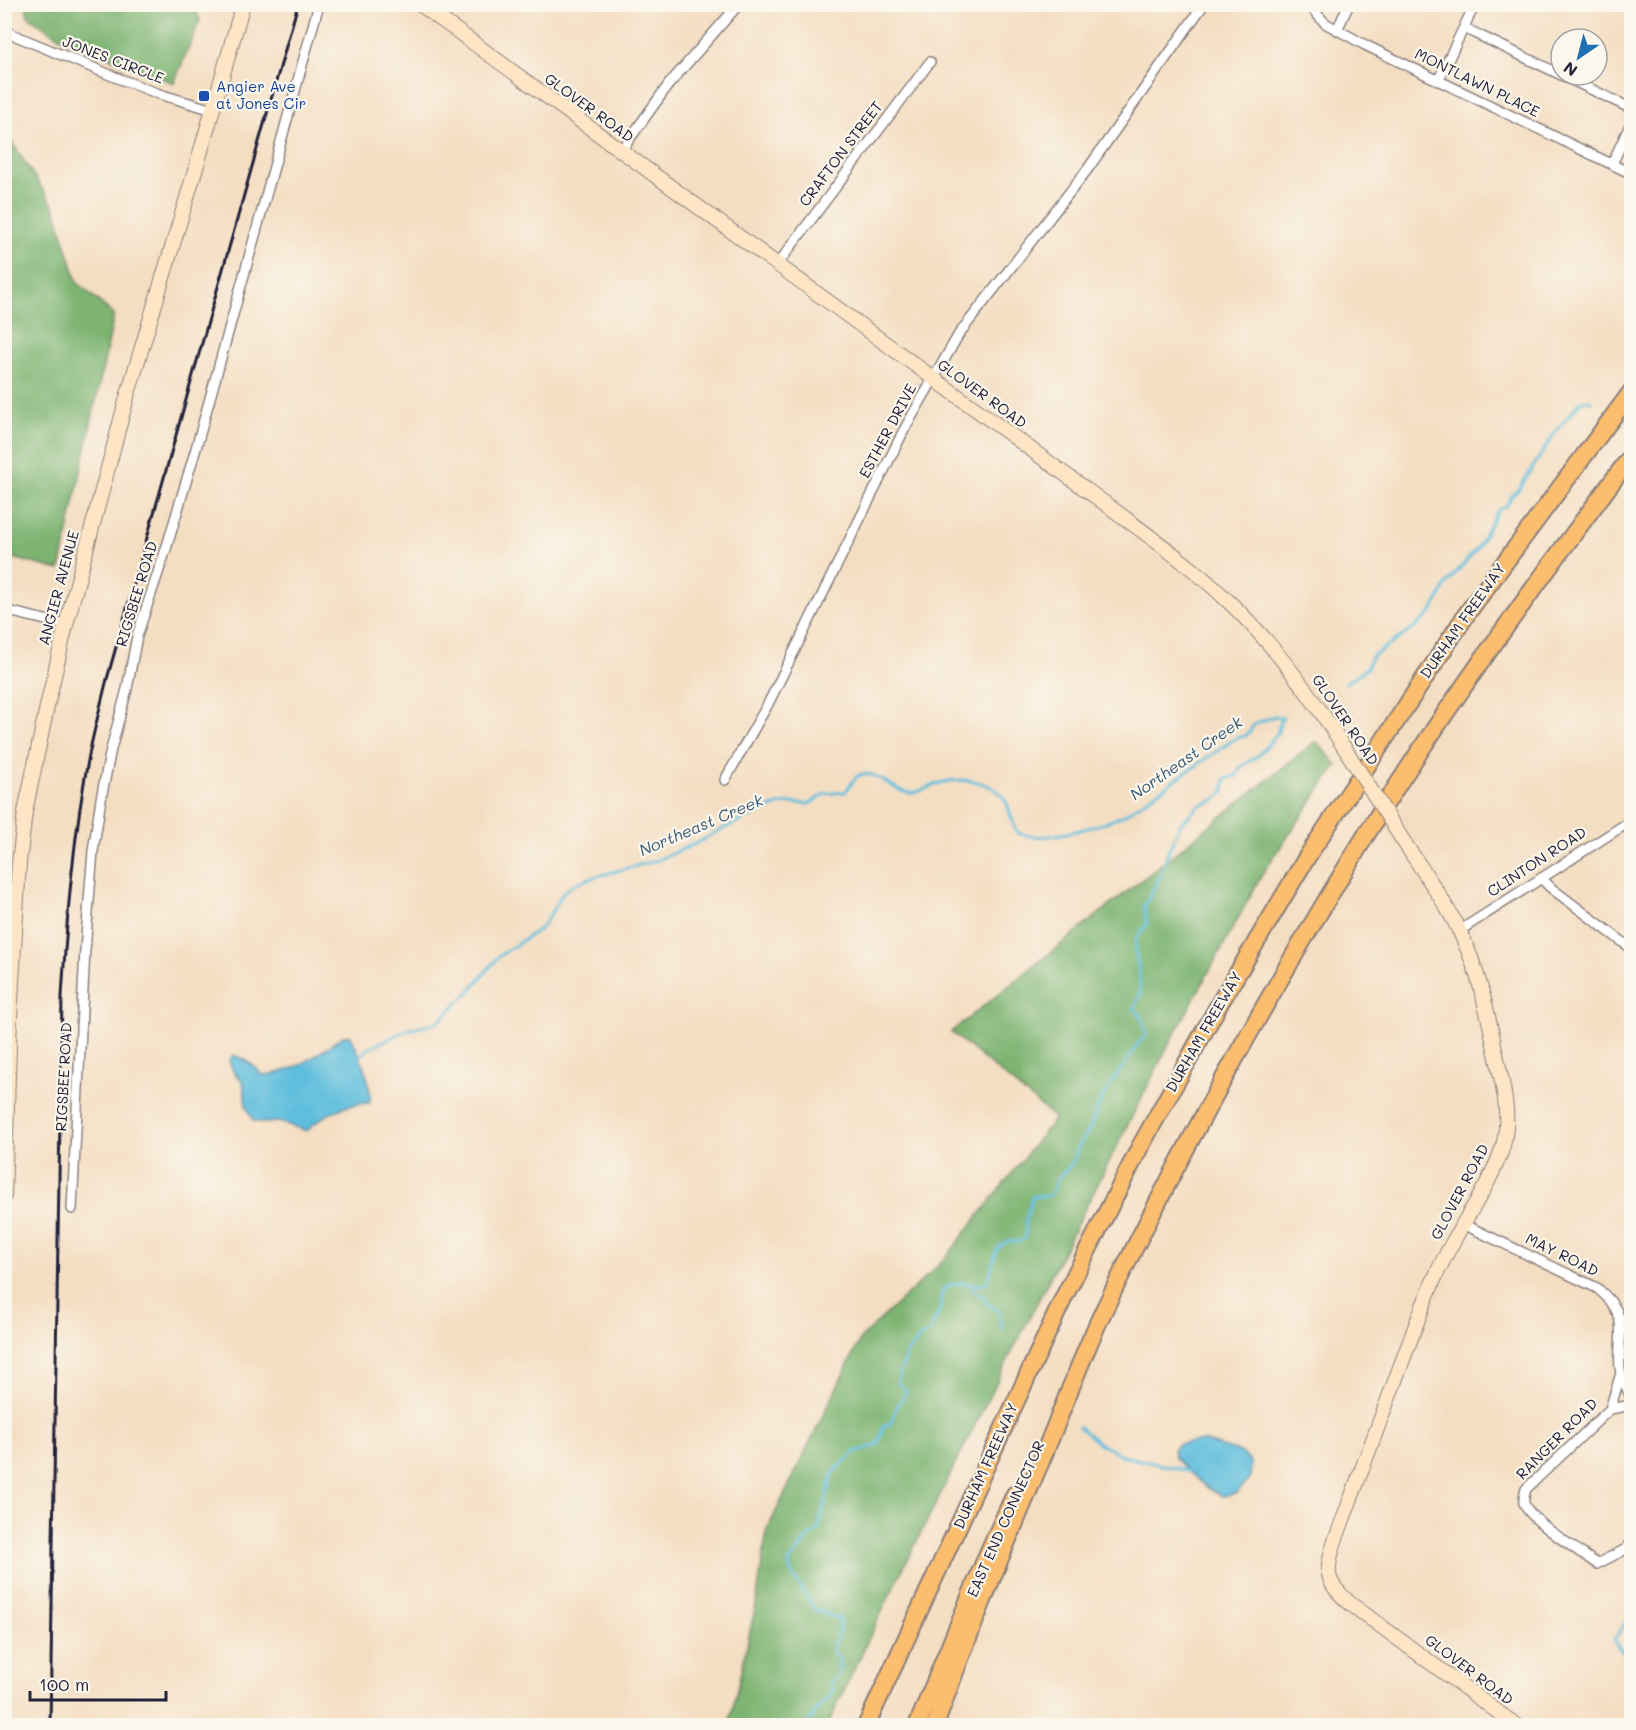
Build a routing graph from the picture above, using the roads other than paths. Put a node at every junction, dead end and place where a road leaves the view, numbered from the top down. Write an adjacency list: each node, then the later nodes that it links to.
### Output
1 (243, 4): 15 (street, ANGIER AVENUE)
2 (319, 4): 33 (street, RIGSBEE ROAD)
3 (420, 4): 17 (street, GLOVER ROAD)
4 (739, 4): 17 (street)
5 (1204, 4): 21 (street, ESTHER DRIVE)
6 (1349, 4): 10 (street)
7 (1475, 4): 9 (street)
8 (1315, 12): 10 (street, MONTLAWN PLACE)
9 (1464, 28): 13 (street); 14 (street)
10 (1337, 30): 13 (street, MONTLAWN PLACE)
11 (4, 32): 15 (street, JONES CIRCLE)
12 (930, 62): 20 (street, CRAFTON STREET)
13 (1438, 81): 18 (street, MONTLAWN PLACE)
14 (1632, 109)
15 (213, 110): 25 (street, ANGIER AVENUE)
16 (1632, 121): 18 (street)
17 (621, 152): 20 (street, GLOVER ROAD)
18 (1612, 164): 19 (street, MONTLAWN PLACE)
19 (1632, 174)
20 (777, 265): 21 (street, GLOVER ROAD)
21 (933, 379): 26 (street, ESTHER DRIVE); 29 (street, GLOVER ROAD, bridge)
22 (1632, 391): 41 (highway, DURHAM FREEWAY)
23 (1632, 454): 35 (highway)
24 (4, 610): 25 (street)
25 (66, 625): 31 (street, ANGIER AVENUE)
26 (725, 780)
27 (1632, 820): 28 (street, CLINTON ROAD)
28 (1541, 878): 29 (street, CLINTON ROAD); 30 (street)
29 (1460, 931): 34 (street, GLOVER ROAD)
30 (1632, 949)
31 (5, 1172): 32 (street, ANGIER AVENUE)
32 (4, 1196)
33 (72, 1209)
34 (1463, 1224): 36 (street, MAY ROAD); 46 (street, GLOVER ROAD)
35 (1102, 1316): 44 (highway, EAST END CONNECTOR); 45 (highway)
36 (1621, 1373): 37 (street); 39 (street, RANGER ROAD)
37 (1632, 1399)
38 (1632, 1405): 39 (street)
39 (1610, 1409): 40 (street, RANGER ROAD)
40 (1632, 1542)
41 (889, 1676): 42 (highway); 43 (highway, DURHAM FREEWAY)
42 (859, 1725)
43 (866, 1725)
44 (918, 1725)
45 (935, 1725)
46 (1516, 1725)

